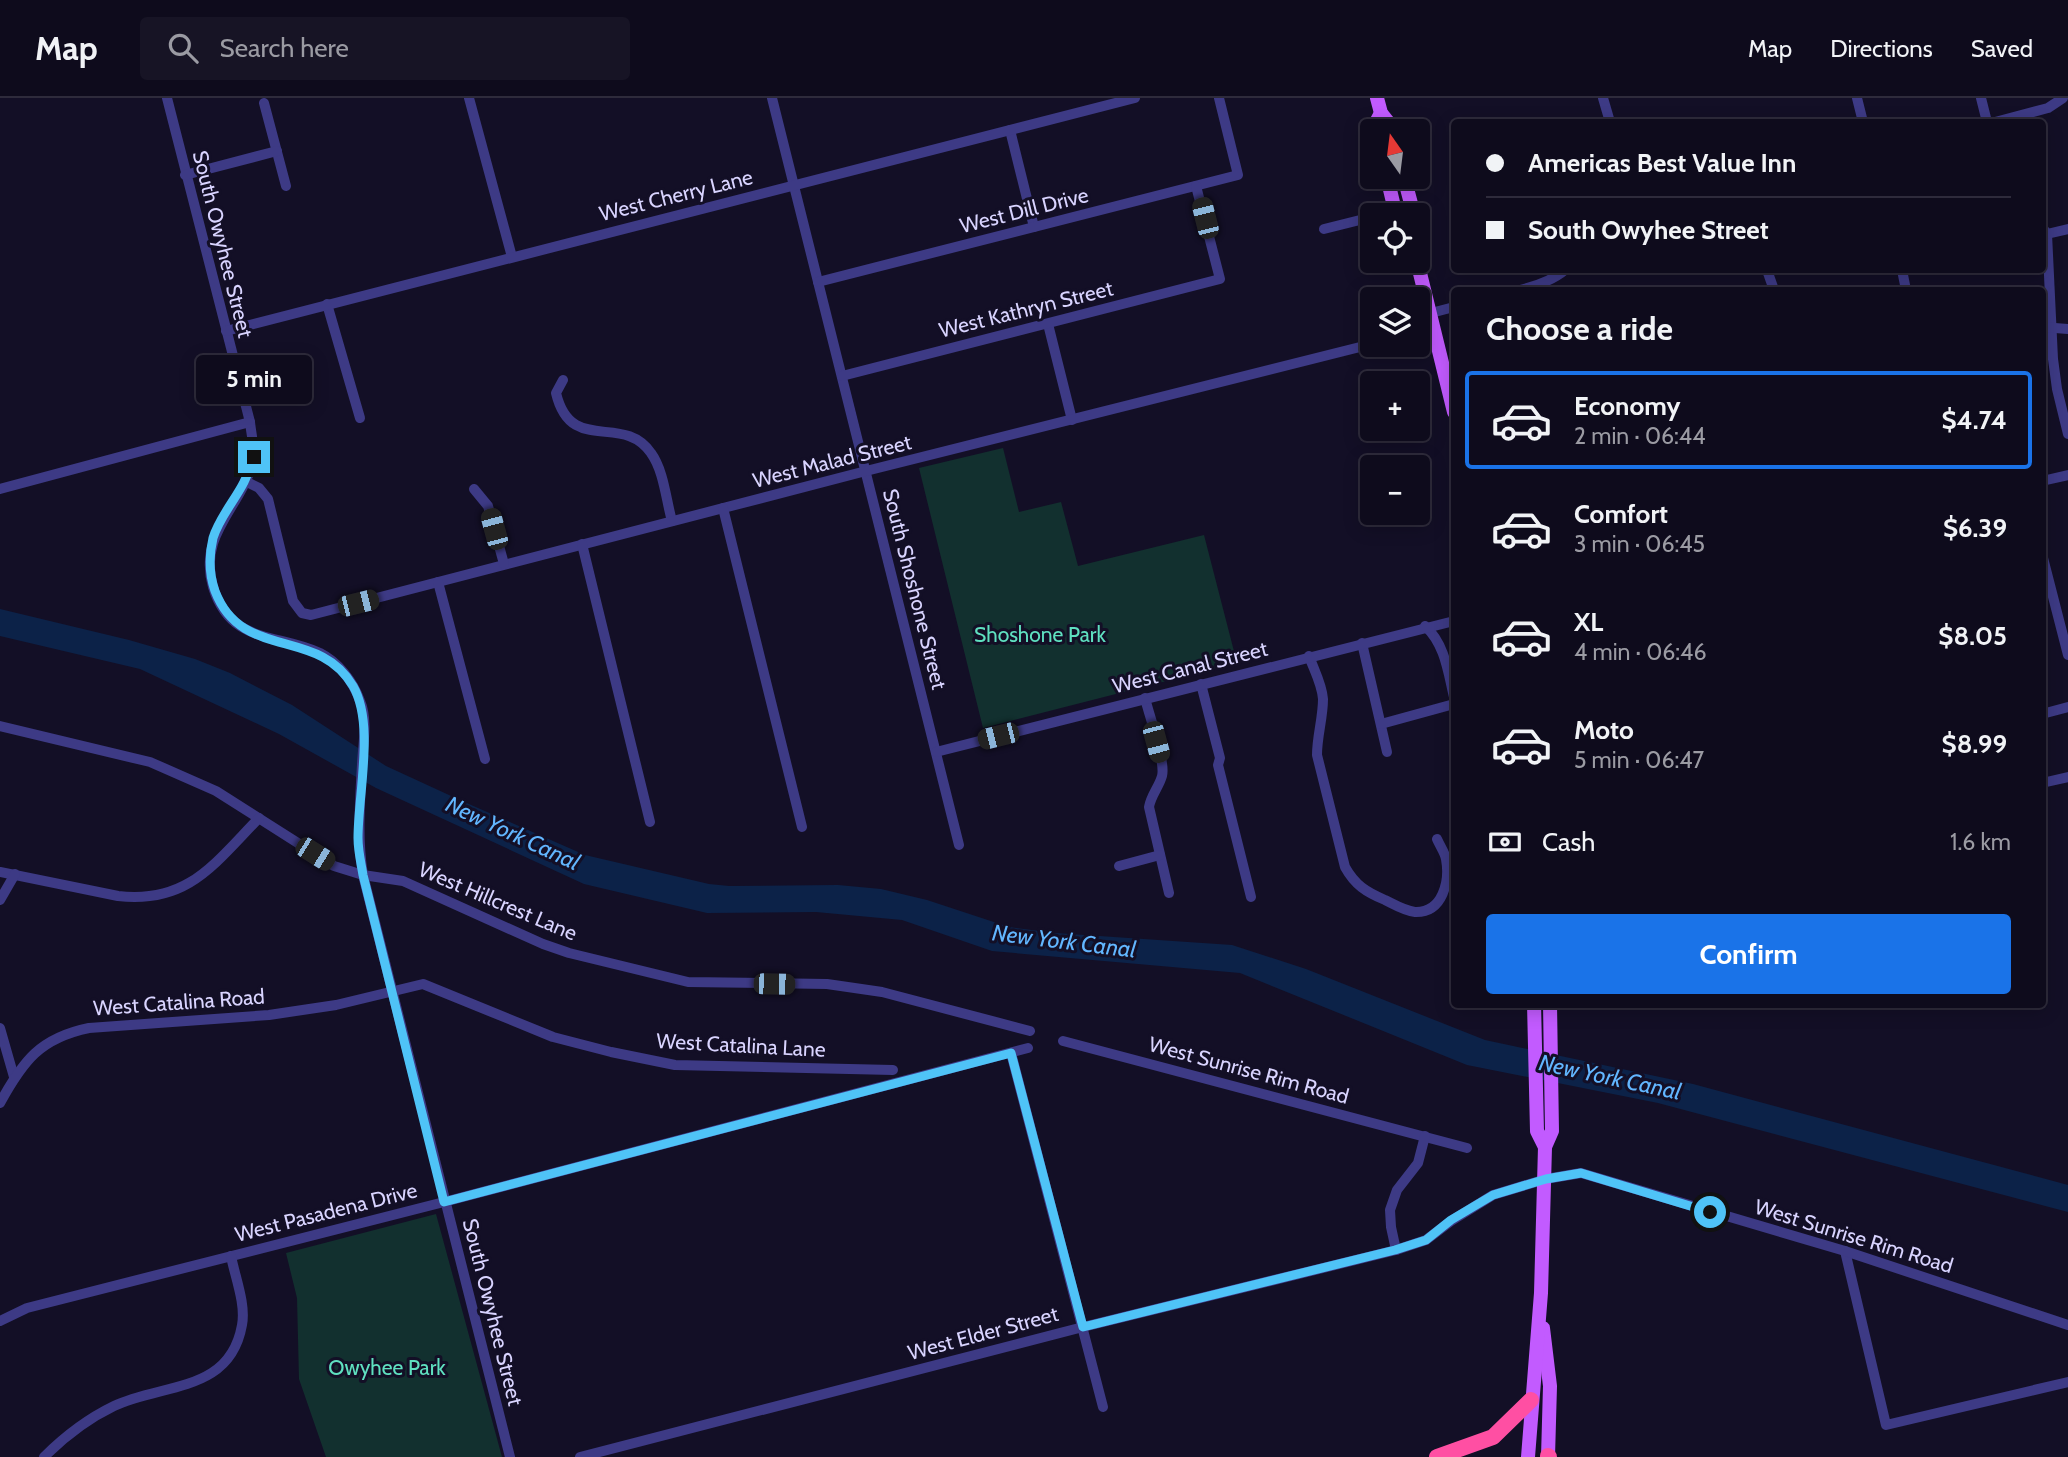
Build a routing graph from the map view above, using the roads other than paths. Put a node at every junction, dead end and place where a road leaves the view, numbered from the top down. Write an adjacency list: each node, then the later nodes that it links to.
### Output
1 (167, 98): 17 (street, South Owyhee Street)
2 (470, 98): 26 (street)
3 (772, 98): 19 (street, South Shoshone Street)
4 (1135, 98): 15 (street, West Cherry Lane)
5 (1219, 98): 20 (street, West Dill Drive)
6 (1603, 98): 11 (street)
7 (1857, 98): 12 (street)
8 (1981, 98): 13 (street)
9 (2063, 98): 14 (street)
10 (264, 103): 16 (street)
11 (1609, 119)
12 (1862, 119)
13 (1986, 119)
14 (2006, 119)
15 (1010, 130): 19 (street, West Cherry Lane); 22 (street)
16 (277, 151): 17 (street); 18 (street)
17 (185, 175): 40 (street, South Owyhee Street)
18 (286, 186)
19 (794, 186): 26 (street, West Cherry Lane); 30 (street, South Shoshone Street)
20 (1196, 186): 22 (street, West Dill Drive); 35 (street, West Kathryn Street)
21 (1360, 220): 23 (street)
22 (1034, 227): 30 (street, West Dill Drive)
23 (1324, 229)
24 (2068, 229): 25 (street)
25 (2046, 231)
26 (512, 257): 32 (street, West Cherry Lane)
27 (2046, 263): 37 (street)
28 (1420, 273): 34 (main road)
29 (1562, 273): 31 (street)
30 (818, 282): 42 (street, South Shoshone Street)
31 (1531, 287)
32 (327, 304): 40 (street, West Cherry Lane); 45 (street)
33 (1451, 308): 34 (street)
34 (1431, 313): 36 (main road)
35 (1048, 324): 42 (street, West Kathryn Street); 46 (street)
36 (1435, 328): 38 (street); 44 (main road)
37 (2048, 328): 39 (street); 48 (street)
38 (1430, 329)
39 (2068, 329)
40 (226, 331): 47 (street, South Owyhee Street)
41 (1360, 347): 46 (street, West Malad Street)
42 (842, 376): 49 (street, South Shoshone Street)
43 (563, 380): 56 (street)
44 (1451, 399)
45 (360, 418)
46 (1072, 420): 49 (street, West Malad Street)
47 (250, 422): 52 (street, South Owyhee Street); 53 (street)
48 (2068, 434)
49 (866, 471): 55 (street, West Malad Street); 74 (street, South Shoshone Street)
50 (2068, 475): 51 (street)
51 (2046, 480)
52 (245, 481): 60 (street, West Malad Street); 88 (street, South Owyhee Street)
53 (0, 489)
54 (474, 489): 58 (street)
55 (723, 508): 56 (street, West Malad Street); 81 (street)
56 (672, 522): 57 (street, West Malad Street)
57 (582, 544): 58 (street, West Malad Street); 80 (street)
58 (504, 564): 60 (street, West Malad Street)
59 (2046, 570): 64 (street)
60 (438, 582): 76 (street)
61 (1451, 622): 62 (street, West Canal Street)
62 (1425, 626): 63 (street, West Canal Street); 67 (street)
63 (1362, 643): 65 (street, West Canal Street); 72 (street)
64 (2068, 655)
65 (1309, 656): 66 (street, West Canal Street); 82 (street)
66 (1201, 684): 68 (street, West Canal Street); 90 (street)
67 (1451, 685)
68 (1145, 698): 74 (street, West Canal Street); 84 (street)
69 (1451, 705): 72 (street)
70 (2068, 707): 71 (street)
71 (2046, 713)
72 (1381, 724): 75 (street)
73 (0, 726): 79 (street, West Hillcrest Lane)
74 (936, 752): 83 (street, South Shoshone Street)
75 (1387, 752)
76 (485, 759)
77 (2068, 777): 78 (street)
78 (2046, 782)
79 (259, 818): 87 (street); 88 (street, West Hillcrest Lane)
80 (650, 822)
81 (802, 827)
82 (1437, 839)
83 (959, 845)
84 (1160, 855): 85 (street); 89 (street)
85 (1119, 866)
86 (0, 872): 87 (street)
87 (15, 874): 91 (street)
88 (363, 875): 92 (street, South Owyhee Street); 96 (street, West Hillcrest Lane)
89 (1169, 893)
90 (1251, 897)
91 (0, 900)
92 (391, 991): 100 (street, West Catalina Lane); 101 (street, West Catalina Road); 107 (street, South Owyhee Street)
93 (1534, 1008): 105 (main road)
94 (1550, 1008): 105 (main road)
95 (0, 1028): 101 (street)
96 (1030, 1031)
97 (1063, 1041): 103 (street, West Sunrise Rim Road)
98 (1028, 1048): 99 (street, West Pasadena Drive)
99 (1011, 1053): 107 (street, West Pasadena Drive); 114 (street)
100 (893, 1070)
101 (14, 1077): 102 (street, West Catalina Road)
102 (0, 1103)
103 (1425, 1136): 104 (street, West Sunrise Rim Road); 108 (street)
104 (1467, 1147)
105 (1545, 1147): 106 (main road)
106 (1546, 1179): 108 (street, West Elder Street); 109 (street, West Sunrise Rim Road); 111 (main road)
107 (444, 1202): 110 (street, West Pasadena Drive); 119 (street, South Owyhee Street)
108 (1395, 1250): 114 (street, West Elder Street)
109 (1845, 1251): 113 (street, West Sunrise Rim Road); 115 (street)
110 (231, 1256): 112 (street, West Pasadena Drive); 118 (street)
111 (1540, 1306): 116 (main road); 123 (main road)
112 (0, 1321)
113 (2068, 1325)
114 (1083, 1327): 117 (street); 120 (street, West Elder Street)
115 (2068, 1382)
116 (1531, 1400): 121 (highway); 122 (main road)
117 (1103, 1406)
118 (44, 1457)
119 (510, 1457)
120 (580, 1457)
121 (1437, 1457)
122 (1528, 1457)
123 (1548, 1457)

